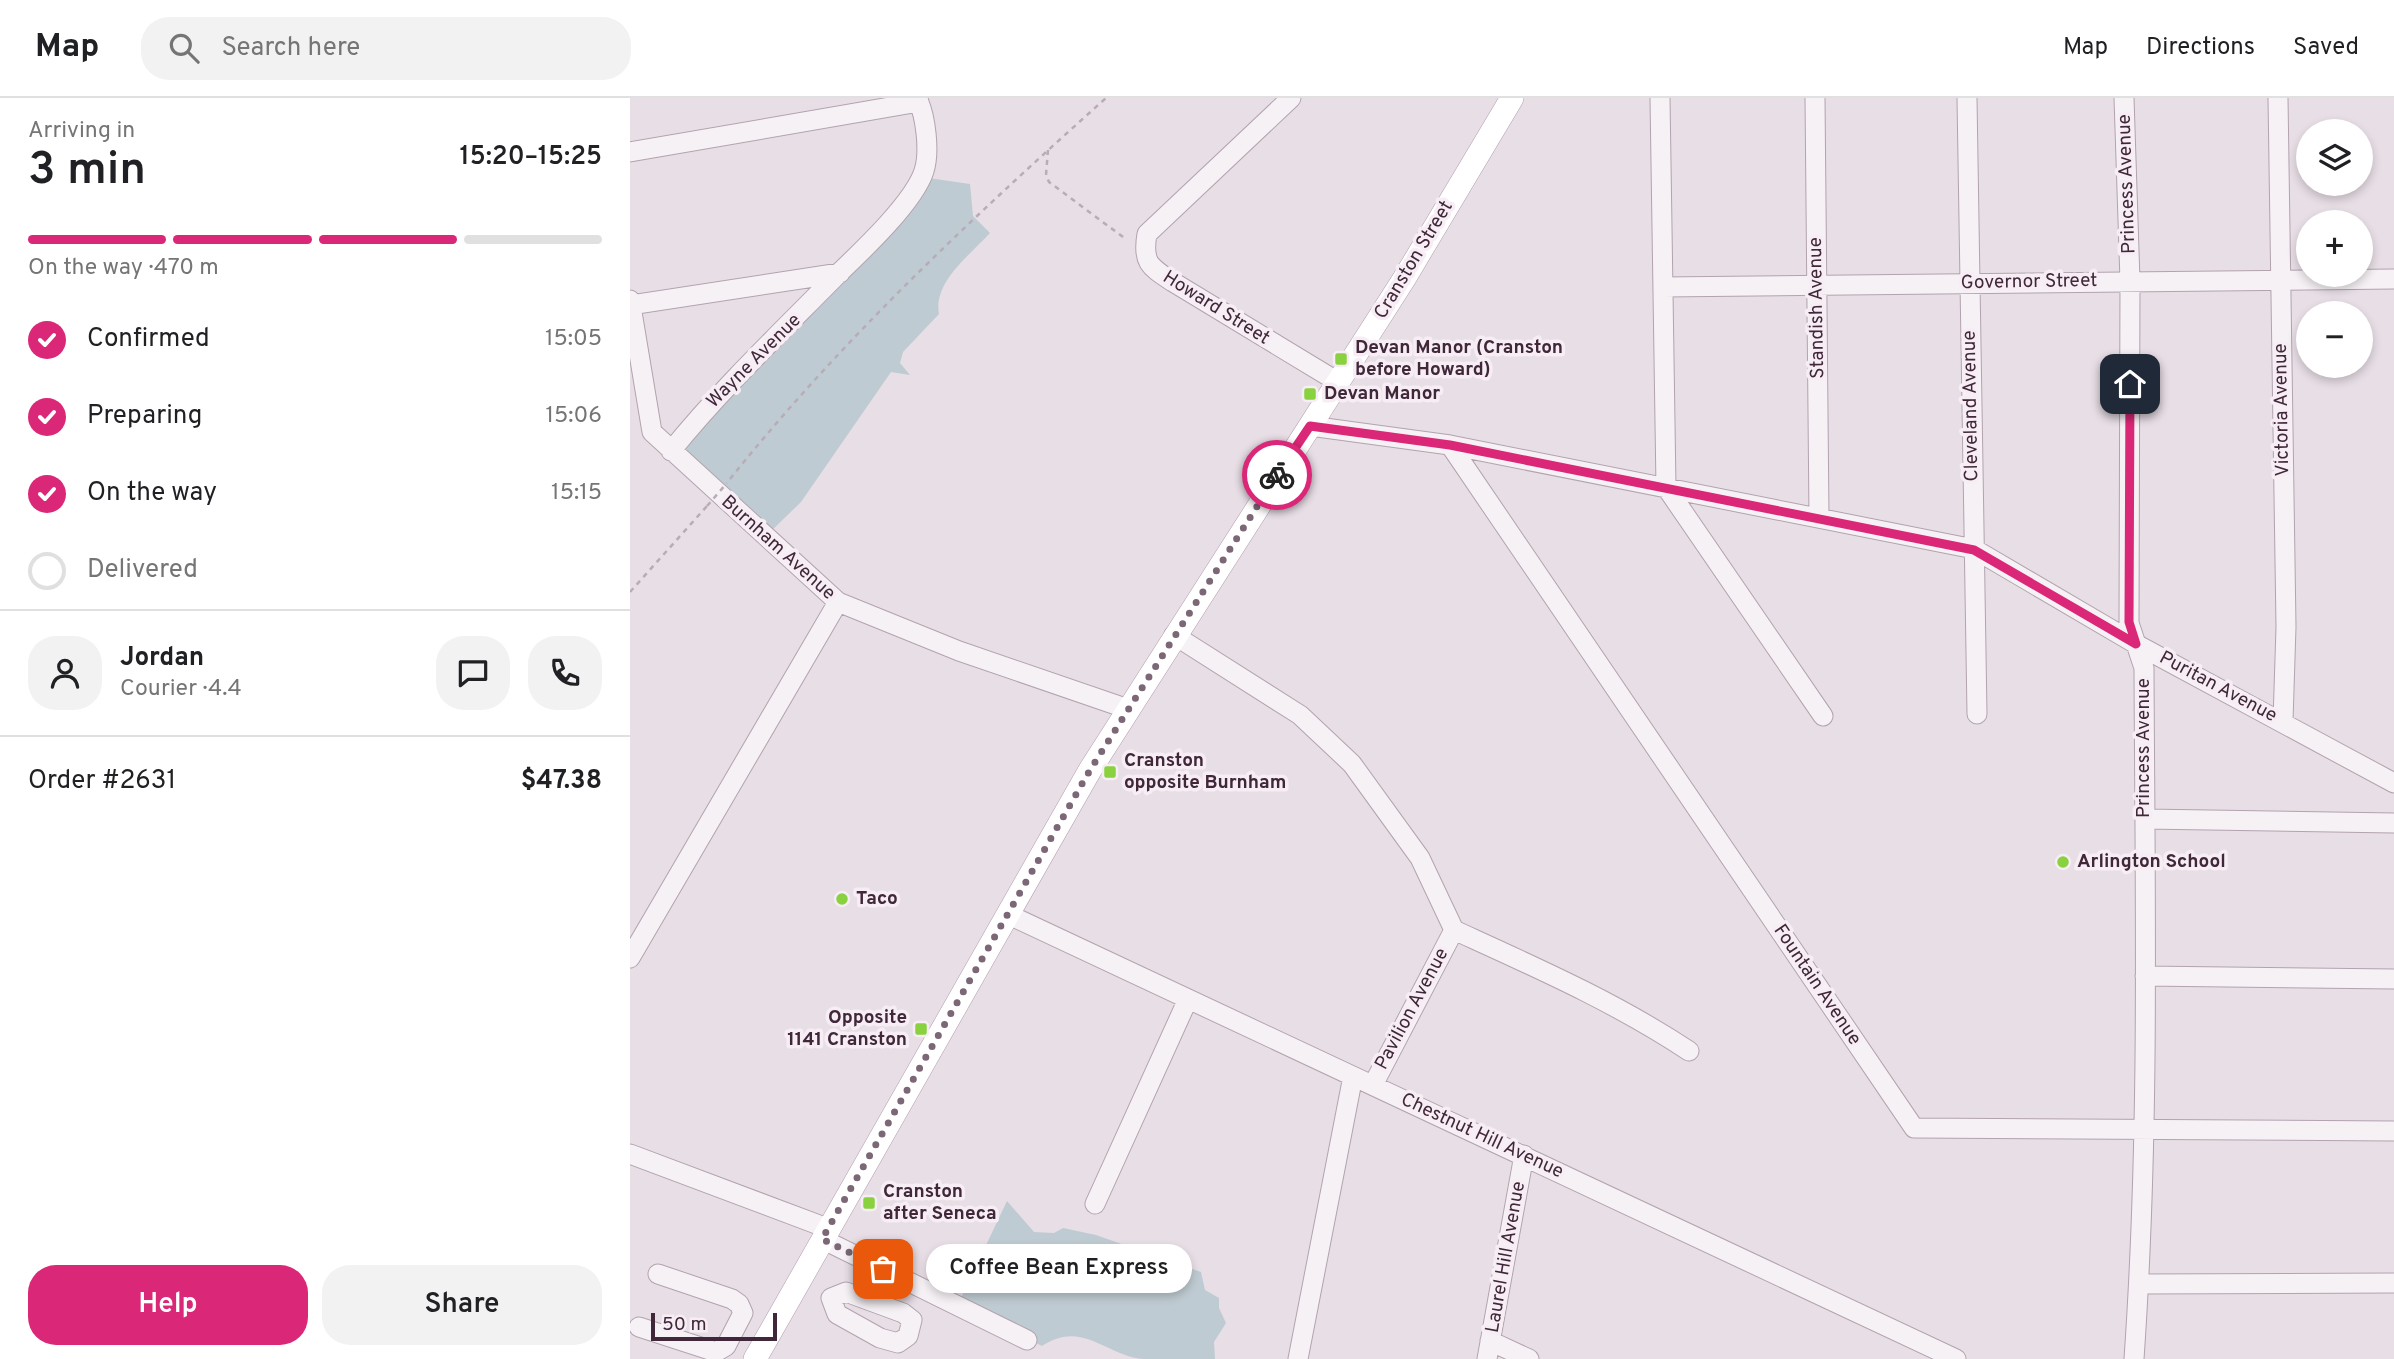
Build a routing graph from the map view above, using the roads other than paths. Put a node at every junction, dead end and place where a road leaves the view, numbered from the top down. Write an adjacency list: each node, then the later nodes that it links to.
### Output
1 (1291, 98): 18 (street, Howard Street)
2 (1511, 98): 18 (main road, Cranston Street)
3 (1660, 98): 16 (street)
4 (1815, 98): 15 (street, Standish Avenue)
5 (1967, 98): 14 (street, Cleveland Avenue)
6 (2124, 98): 13 (street, Princess Avenue)
7 (2278, 98): 12 (street, Victoria Avenue)
8 (913, 99): 9 (street); 10 (street, Wayne Avenue)
9 (630, 152)
10 (840, 273): 17 (street); 21 (street, Wayne Avenue)
11 (2394, 279): 12 (street, Governor Street)
12 (2280, 280): 13 (street, Governor Street); 31 (street, Victoria Avenue)
13 (2130, 281): 14 (street, Governor Street); 27 (street, Princess Avenue)
14 (1968, 283): 15 (street, Governor Street); 24 (street, Cleveland Avenue)
15 (1817, 285): 16 (street, Governor Street); 23 (street, Standish Avenue)
16 (1663, 287): 22 (street)
17 (630, 303): 21 (street, Burnham Avenue)
18 (1338, 382): 19 (main road, Cranston Street)
19 (1310, 426): 20 (street, Puritan Avenue); 26 (main road, Cranston Street)
20 (1450, 445): 22 (street, Puritan Avenue); 45 (street, Fountain Avenue)
21 (671, 451): 25 (street, Burnham Avenue)
22 (1666, 487): 23 (street, Puritan Avenue); 30 (street)
23 (1819, 517): 24 (street, Puritan Avenue)
24 (1974, 550): 27 (street, Puritan Avenue); 29 (street, Cleveland Avenue)
25 (838, 602): 28 (street, Burnham Avenue); 37 (street)
26 (1174, 635): 28 (main road, Cranston Street); 36 (street, Pavilion Avenue)
27 (2136, 644): 31 (street, Puritan Avenue); 33 (street, Princess Avenue)
28 (1128, 709): 35 (main road, Cranston Street)
29 (1976, 714)
30 (1822, 716)
31 (2283, 721): 32 (street, Puritan Avenue)
32 (2394, 783)
33 (2145, 819): 34 (street); 38 (street, Princess Avenue)
34 (2394, 823)
35 (1007, 914): 40 (street, Chestnut Hill Avenue); 49 (main road, Cranston Street)
36 (1454, 930): 41 (street); 43 (street, Pavilion Avenue)
37 (630, 958)
38 (2145, 976): 39 (street); 45 (street, Princess Avenue)
39 (2394, 979)
40 (1188, 999): 42 (street, Chestnut Hill Avenue); 48 (street)
41 (1689, 1051)
42 (1353, 1076): 43 (street, Chestnut Hill Avenue); 57 (street)
43 (1373, 1085): 47 (street, Chestnut Hill Avenue)
44 (2394, 1131): 45 (street, Fountain Avenue)
45 (2142, 1132): 52 (street, Princess Avenue)
46 (630, 1154): 49 (street)
47 (1524, 1156): 55 (street, Laurel Hill Avenue); 59 (street, Chestnut Hill Avenue)
48 (1096, 1204)
49 (825, 1233): 54 (street); 56 (main road, Cranston Street)
50 (659, 1274): 53 (street)
51 (2394, 1283): 52 (street)
52 (2139, 1284): 60 (street, Princess Avenue)
53 (639, 1327)
54 (1027, 1339)
55 (1488, 1350): 58 (street)
56 (755, 1359)
57 (1298, 1359)
58 (1529, 1359)
59 (1956, 1359)
60 (2134, 1359)

